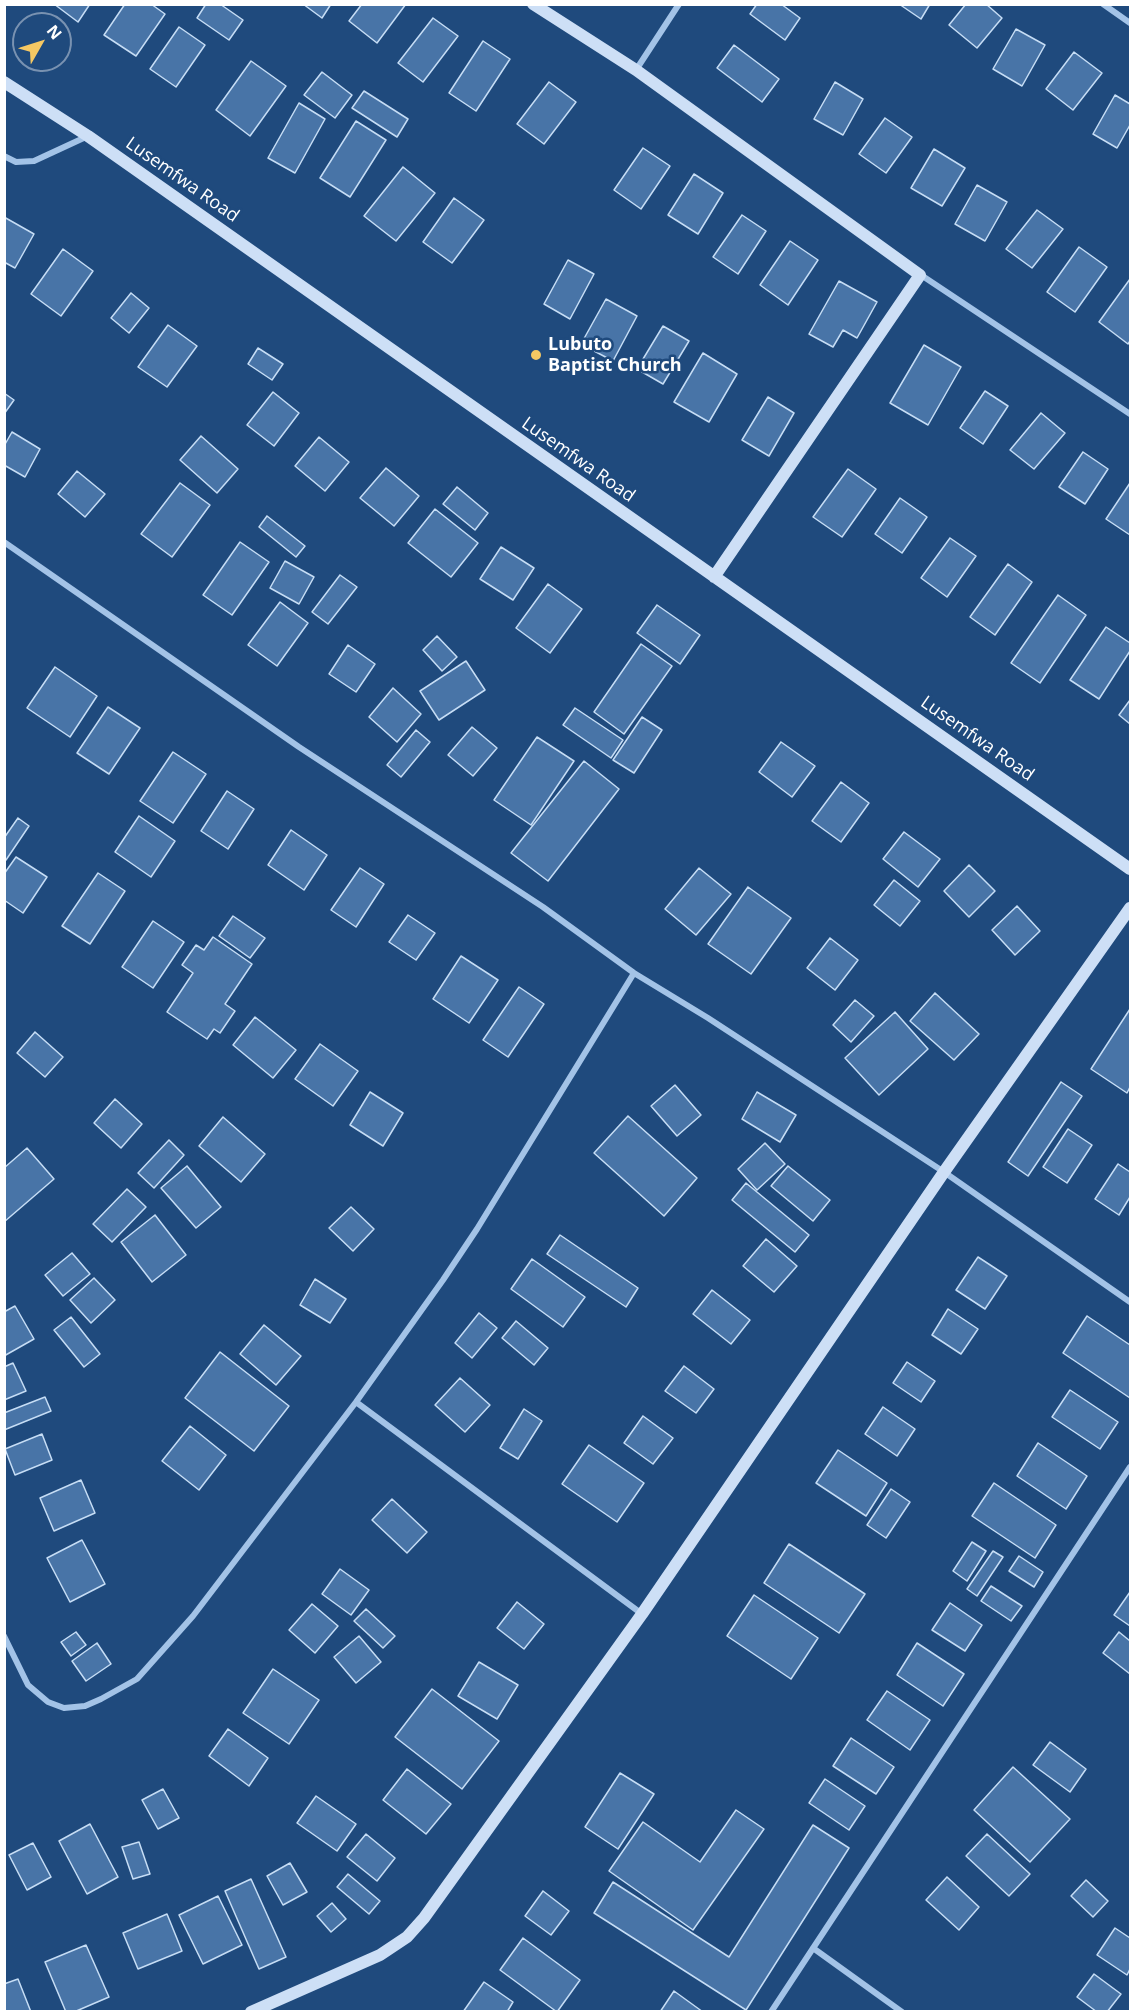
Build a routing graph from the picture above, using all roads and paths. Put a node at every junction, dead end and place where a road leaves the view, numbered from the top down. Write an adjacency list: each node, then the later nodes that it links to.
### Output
1 (533, 4): 5 (street)
2 (679, 4): 5 (street)
3 (1103, 4): 4 (street)
4 (1131, 23)
5 (636, 70): 9 (street)
6 (4, 82): 7 (street, Lusemfwa Road)
7 (88, 136): 8 (street); 12 (street, Lusemfwa Road)
8 (4, 156)
9 (920, 275): 10 (street); 12 (street)
10 (1131, 414)
11 (4, 542): 15 (street)
12 (714, 577): 13 (street, Lusemfwa Road)
13 (1131, 869)
14 (1131, 908): 16 (street)
15 (634, 973): 16 (street); 18 (street)
16 (944, 1172): 17 (street); 20 (street)
17 (1131, 1302)
18 (356, 1402): 20 (street); 21 (street)
19 (1131, 1467): 22 (street)
20 (642, 1614): 23 (street)
21 (4, 1636)
22 (813, 1948): 24 (street); 25 (street)
23 (251, 2012)
24 (771, 2012)
25 (902, 2012)

